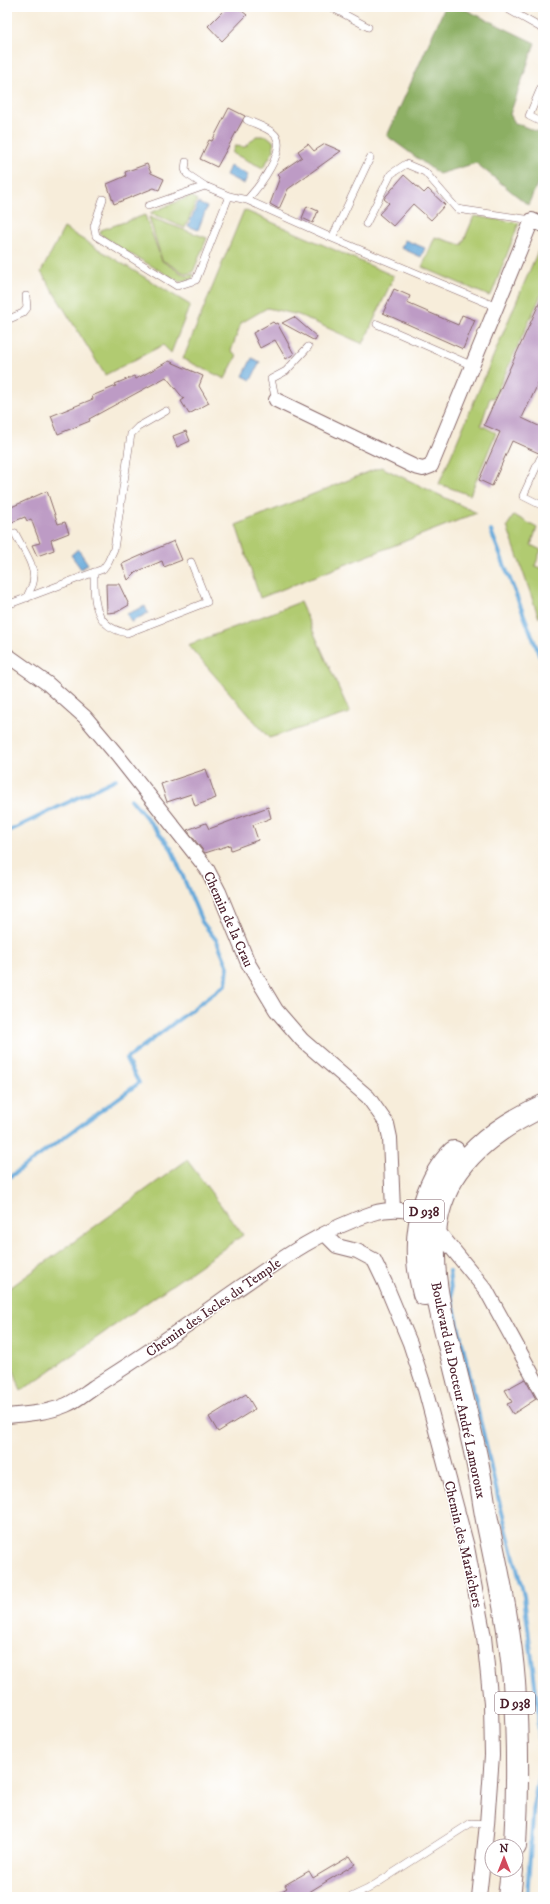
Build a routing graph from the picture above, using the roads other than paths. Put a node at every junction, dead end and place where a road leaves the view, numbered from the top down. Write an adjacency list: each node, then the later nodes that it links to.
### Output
1 (331, 7): 3 (lane)
2 (504, 7): 4 (lane)
3 (368, 27)
4 (543, 29)
5 (543, 83): 7 (lane)
6 (247, 120): 13 (lane)
7 (543, 123)
8 (370, 158): 17 (lane)
9 (186, 162): 10 (lane)
10 (205, 186): 11 (lane); 14 (lane)
11 (229, 196): 12 (lane); 13 (lane)
12 (103, 198)
13 (246, 200): 17 (lane)
14 (148, 206)
15 (538, 223): 16 (lane); 19 (street)
16 (366, 224)
17 (332, 238): 19 (lane)
18 (26, 296): 20 (lane)
19 (497, 307): 23 (street)
20 (7, 320)
21 (378, 324): 23 (lane)
22 (308, 347): 24 (lane)
23 (473, 366): 24 (street)
24 (276, 400)
25 (166, 411): 30 (lane)
26 (540, 459): 27 (lane)
27 (543, 506)
28 (15, 533): 31 (lane)
29 (191, 562): 30 (lane)
30 (94, 572): 31 (lane)
31 (27, 598): 32 (lane)
32 (7, 605)
33 (7, 655): 36 (street, Chemin de la Crau)
34 (543, 1097): 37 (main road, Boulevard du Docteur André Lamoroux / D 938)
35 (543, 1106): 37 (main road, Boulevard du Docteur André Lamoroux / D 938)
36 (393, 1210): 37 (street, Chemin des Iscles du Temple); 38 (street, Chemin des Iscles du Temple)
37 (429, 1221): 39 (street); 41 (main road, Boulevard du Docteur André Lamoroux / D 938); 41 (main road, Boulevard du Docteur André Lamoroux / D 938)
38 (325, 1234): 40 (street, Chemin des Iscles du Temple); 42 (street, Chemin des Maraîchers)
39 (543, 1394)
40 (7, 1416)
41 (485, 1506): 43 (main road, Boulevard du Docteur André Lamoroux / D 938)
42 (487, 1824): 45 (lane); 46 (street, Chemin des Maraîchers)
43 (515, 1838)
44 (511, 1878): 47 (main road)
45 (351, 1897)
46 (479, 1897)
47 (509, 1897)

